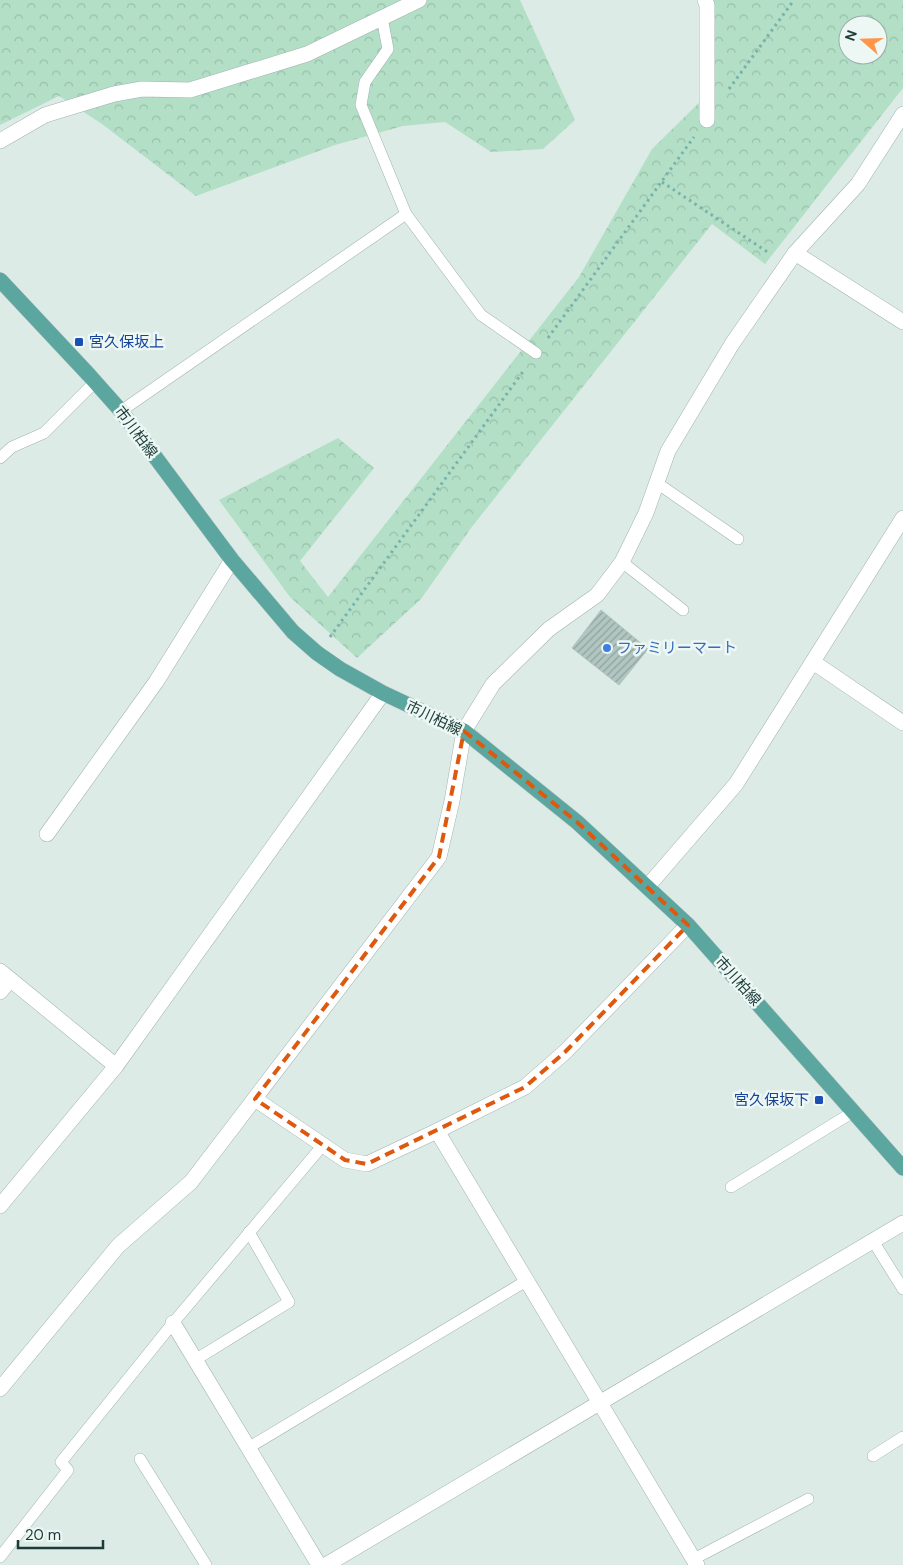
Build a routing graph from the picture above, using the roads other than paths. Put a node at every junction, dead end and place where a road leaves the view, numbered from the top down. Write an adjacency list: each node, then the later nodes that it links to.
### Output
1 (419, 0): 3 (street)
2 (705, 0): 5 (street)
3 (382, 18): 6 (street); 7 (lane)
4 (903, 114): 8 (street)
5 (706, 120)
6 (0, 141)
7 (406, 214): 11 (lane); 13 (lane)
8 (791, 259): 10 (street); 15 (street)
9 (1, 282): 12 (main road, 市川柏線)
10 (903, 322)
11 (536, 353)
12 (95, 382): 13 (main road, 市川柏線); 14 (lane)
13 (121, 411): 18 (main road, 市川柏線)
14 (0, 458)
15 (657, 483): 17 (lane); 19 (street)
16 (903, 518): 21 (street)
17 (738, 539)
18 (232, 560): 22 (main road, 市川柏線); 25 (street)
19 (622, 562): 20 (lane); 24 (street)
20 (683, 610)
21 (813, 662): 23 (street); 26 (street)
22 (383, 693): 24 (main road, 市川柏線); 30 (street)
23 (903, 723)
24 (464, 731): 26 (main road, 市川柏線); 31 (street)
25 (47, 834)
26 (648, 886): 27 (main road, 市川柏線)
27 (688, 925): 32 (main road, 市川柏線); 33 (street)
28 (5, 976): 29 (street); 30 (street)
29 (0, 992)
30 (116, 1066): 37 (street)
31 (255, 1100): 34 (street); 45 (street)
32 (853, 1112): 35 (main road, 市川柏線); 36 (lane)
33 (437, 1131): 34 (street); 41 (street)
34 (323, 1145): 39 (lane)
35 (903, 1168)
36 (731, 1186)
37 (0, 1206)
38 (903, 1223): 40 (street)
39 (249, 1232): 43 (lane); 44 (lane)
40 (873, 1241): 42 (lane); 46 (street)
41 (526, 1281): 46 (street); 48 (lane)
42 (903, 1289)
43 (172, 1323): 44 (street); 52 (lane)
44 (195, 1360): 48 (street)
45 (0, 1389)
46 (600, 1402): 53 (street); 56 (street)
47 (903, 1437): 49 (lane)
48 (248, 1448): 55 (street)
49 (874, 1456)
50 (140, 1459): 54 (lane)
51 (808, 1499): 53 (lane)
52 (0, 1557)
53 (696, 1562)
54 (206, 1565)
55 (319, 1565)
56 (326, 1565)

